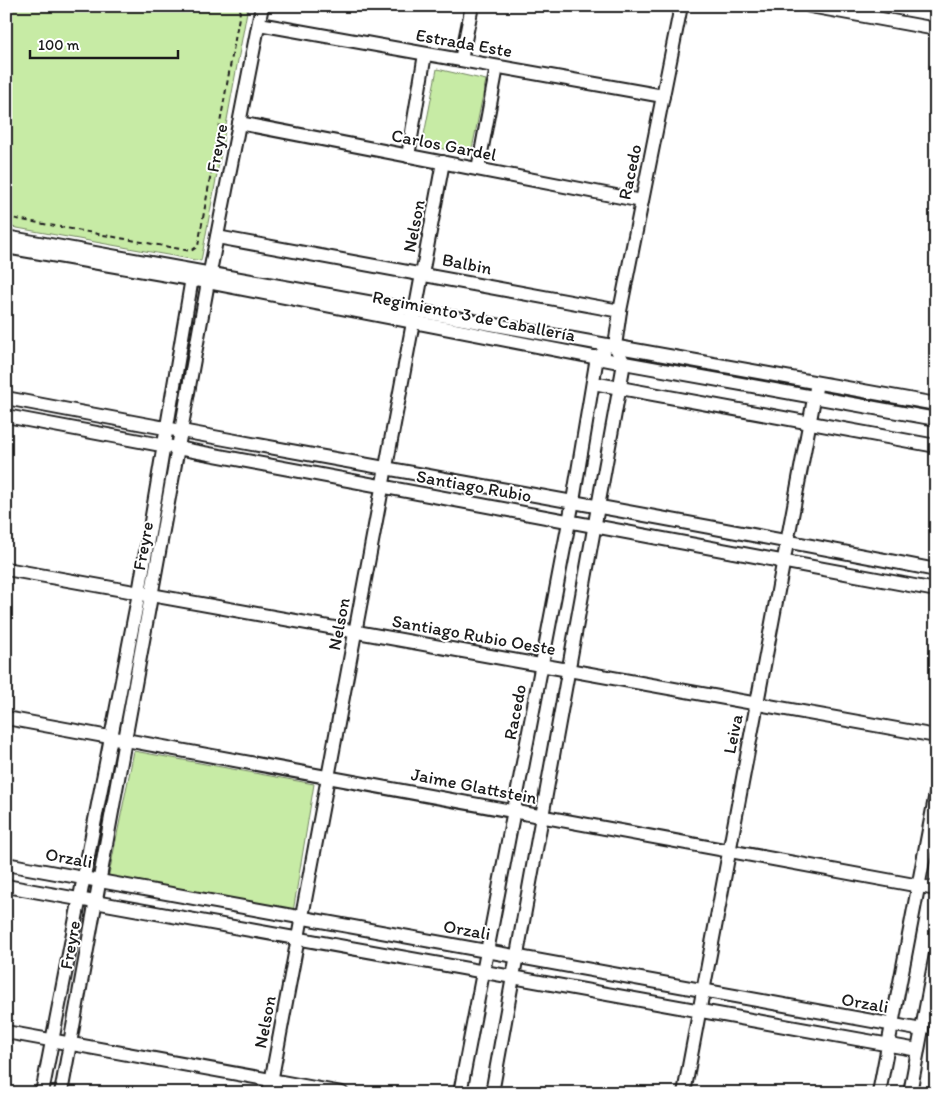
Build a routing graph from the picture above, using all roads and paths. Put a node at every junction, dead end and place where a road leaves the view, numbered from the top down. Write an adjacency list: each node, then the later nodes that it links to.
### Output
1 (242, 6): 17 (path)
2 (262, 6): 6 (street, Freyre)
3 (472, 6): 9 (street)
4 (681, 6): 11 (street, Racedo)
5 (810, 6): 7 (street)
6 (259, 24): 8 (street, Estrada Este); 12 (street, Freyre)
7 (936, 29)
8 (425, 54): 9 (street, Estrada Este); 13 (street)
9 (460, 60): 10 (street, Estrada Este)
10 (497, 67): 11 (street, Estrada Este); 15 (street)
11 (663, 96): 16 (street, Racedo)
12 (239, 123): 13 (street, Carlos Gardel); 18 (street, Freyre)
13 (408, 156): 14 (street, Carlos Gardel)
14 (444, 162): 15 (street, Carlos Gardel); 20 (street, Nelson)
15 (478, 169): 16 (street, Carlos Gardel)
16 (642, 201): 24 (street, Racedo)
17 (6, 217)
18 (218, 236): 20 (street, Balbin); 22 (street, Freyre)
19 (7, 244): 21 (street, Regimiento 3 de Caballería)
20 (423, 273): 23 (street, Nelson); 24 (street, Balbin)
21 (193, 274): 22 (street, Regimiento 3 de Caballería); 38 (street, Freyre)
22 (210, 277): 23 (street, Regimiento 3 de Caballería); 25 (street, Regimiento 3 de Caballería); 39 (street, Freyre)
23 (415, 309): 25 (street, Nelson); 26 (street, Regimiento 3 de Caballería)
24 (620, 311): 26 (street, Racedo)
25 (413, 322): 27 (street, Regimiento 3 de Caballería); 43 (street, Nelson)
26 (615, 346): 27 (street); 28 (street); 30 (street, Regimiento 3 de Caballería)
27 (598, 357): 28 (street, Regimiento 3 de Caballería); 29 (street, Racedo)
28 (624, 363): 31 (street); 32 (street, Regimiento 3 de Caballería)
29 (592, 383): 31 (street); 45 (street, Racedo)
30 (818, 383): 32 (street, Leiva); 34 (street, Regimiento 3 de Caballería)
31 (620, 387): 37 (street); 46 (street)
32 (815, 396): 36 (street, Regimiento 3 de Caballería); 37 (street, Leiva)
33 (6, 398): 38 (street, Santiago Rubio)
34 (936, 404)
35 (6, 416): 41 (street, Santiago Rubio)
36 (936, 420)
37 (810, 422): 40 (street); 49 (street, Leiva)
38 (167, 429): 39 (street, Santiago Rubio); 41 (street, Freyre)
39 (181, 432): 42 (street, Freyre); 43 (street, Santiago Rubio)
40 (936, 446)
41 (165, 447): 42 (street, Santiago Rubio); 54 (street, Freyre)
42 (178, 450): 44 (street, Santiago Rubio); 55 (street, Freyre)
43 (386, 469): 44 (street, Nelson); 45 (street, Santiago Rubio)
44 (382, 487): 47 (street, Santiago Rubio); 56 (street, Nelson)
45 (573, 501): 46 (street, Santiago Rubio); 47 (street, Racedo)
46 (599, 506): 48 (street); 49 (street, Santiago Rubio)
47 (569, 521): 48 (street, Santiago Rubio); 57 (street, Racedo)
48 (596, 526): 50 (street, Santiago Rubio); 58 (street)
49 (787, 540): 50 (street, Leiva); 52 (street, Santiago Rubio)
50 (784, 562): 53 (street, Santiago Rubio); 59 (street, Leiva)
51 (6, 569): 54 (street, Santiago Rubio Oeste)
52 (936, 570)
53 (936, 590)
54 (139, 593): 55 (street, Santiago Rubio Oeste); 62 (street, Freyre)
55 (152, 596): 56 (street, Santiago Rubio Oeste); 63 (street, Freyre)
56 (356, 632): 57 (street, Santiago Rubio Oeste); 64 (street, Nelson)
57 (542, 665): 58 (street, Santiago Rubio Oeste); 66 (street, Racedo)
58 (570, 670): 59 (street, Santiago Rubio Oeste); 67 (street)
59 (756, 703): 61 (street, Santiago Rubio Oeste); 68 (street, Leiva)
60 (6, 718): 62 (street, Jaime Glattstein)
61 (936, 736)
62 (110, 737): 63 (street, Jaime Glattstein); 70 (street, Freyre)
63 (126, 740): 64 (street, Jaime Glattstein); 71 (street, Freyre)
64 (328, 777): 66 (street, Jaime Glattstein); 77 (street, Nelson)
65 (936, 793): 73 (street)
66 (513, 810): 67 (street, Jaime Glattstein); 79 (street, Racedo)
67 (542, 817): 68 (street, Jaime Glattstein); 81 (street)
68 (729, 850): 73 (street, Jaime Glattstein); 85 (street, Leiva)
69 (6, 864): 70 (street, Orzali)
70 (83, 878): 71 (street, Orzali); 75 (street, Freyre)
71 (100, 882): 76 (street, Freyre); 77 (street, Orzali)
72 (6, 886): 75 (street, Orzali)
73 (919, 886): 74 (street, Jaime Glattstein); 87 (street)
74 (936, 889)
75 (79, 900): 76 (street, Orzali); 90 (street, Freyre)
76 (96, 903): 78 (street, Orzali); 91 (street, Freyre)
77 (302, 918): 78 (street, Nelson); 79 (street, Orzali)
78 (298, 937): 82 (street, Orzali); 94 (street, Nelson)
79 (486, 952): 81 (street, Orzali); 82 (street, Racedo)
80 (936, 954): 83 (street)
81 (517, 957): 84 (street); 85 (street, Orzali)
82 (482, 970): 84 (street, Orzali); 99 (street, Racedo)
83 (934, 973): 88 (street)
84 (513, 976): 86 (street, Orzali); 100 (street)
85 (703, 991): 86 (street, Leiva); 87 (street, Orzali)
86 (699, 1010): 92 (street, Orzali); 101 (street, Leiva)
87 (892, 1026): 88 (street, Orzali); 92 (street)
88 (922, 1030): 93 (street)
89 (6, 1032): 90 (street)
90 (51, 1040): 91 (street); 95 (street, Freyre)
91 (70, 1044): 94 (street); 96 (street, Freyre)
92 (888, 1046): 93 (street, Orzali); 102 (street)
93 (918, 1050): 103 (street)
94 (272, 1080): 97 (street, Nelson); 98 (street)
95 (42, 1093)
96 (61, 1093)
97 (269, 1093)
98 (342, 1093)
99 (460, 1093)
100 (492, 1093)
101 (684, 1093)
102 (879, 1093)
103 (910, 1093)

